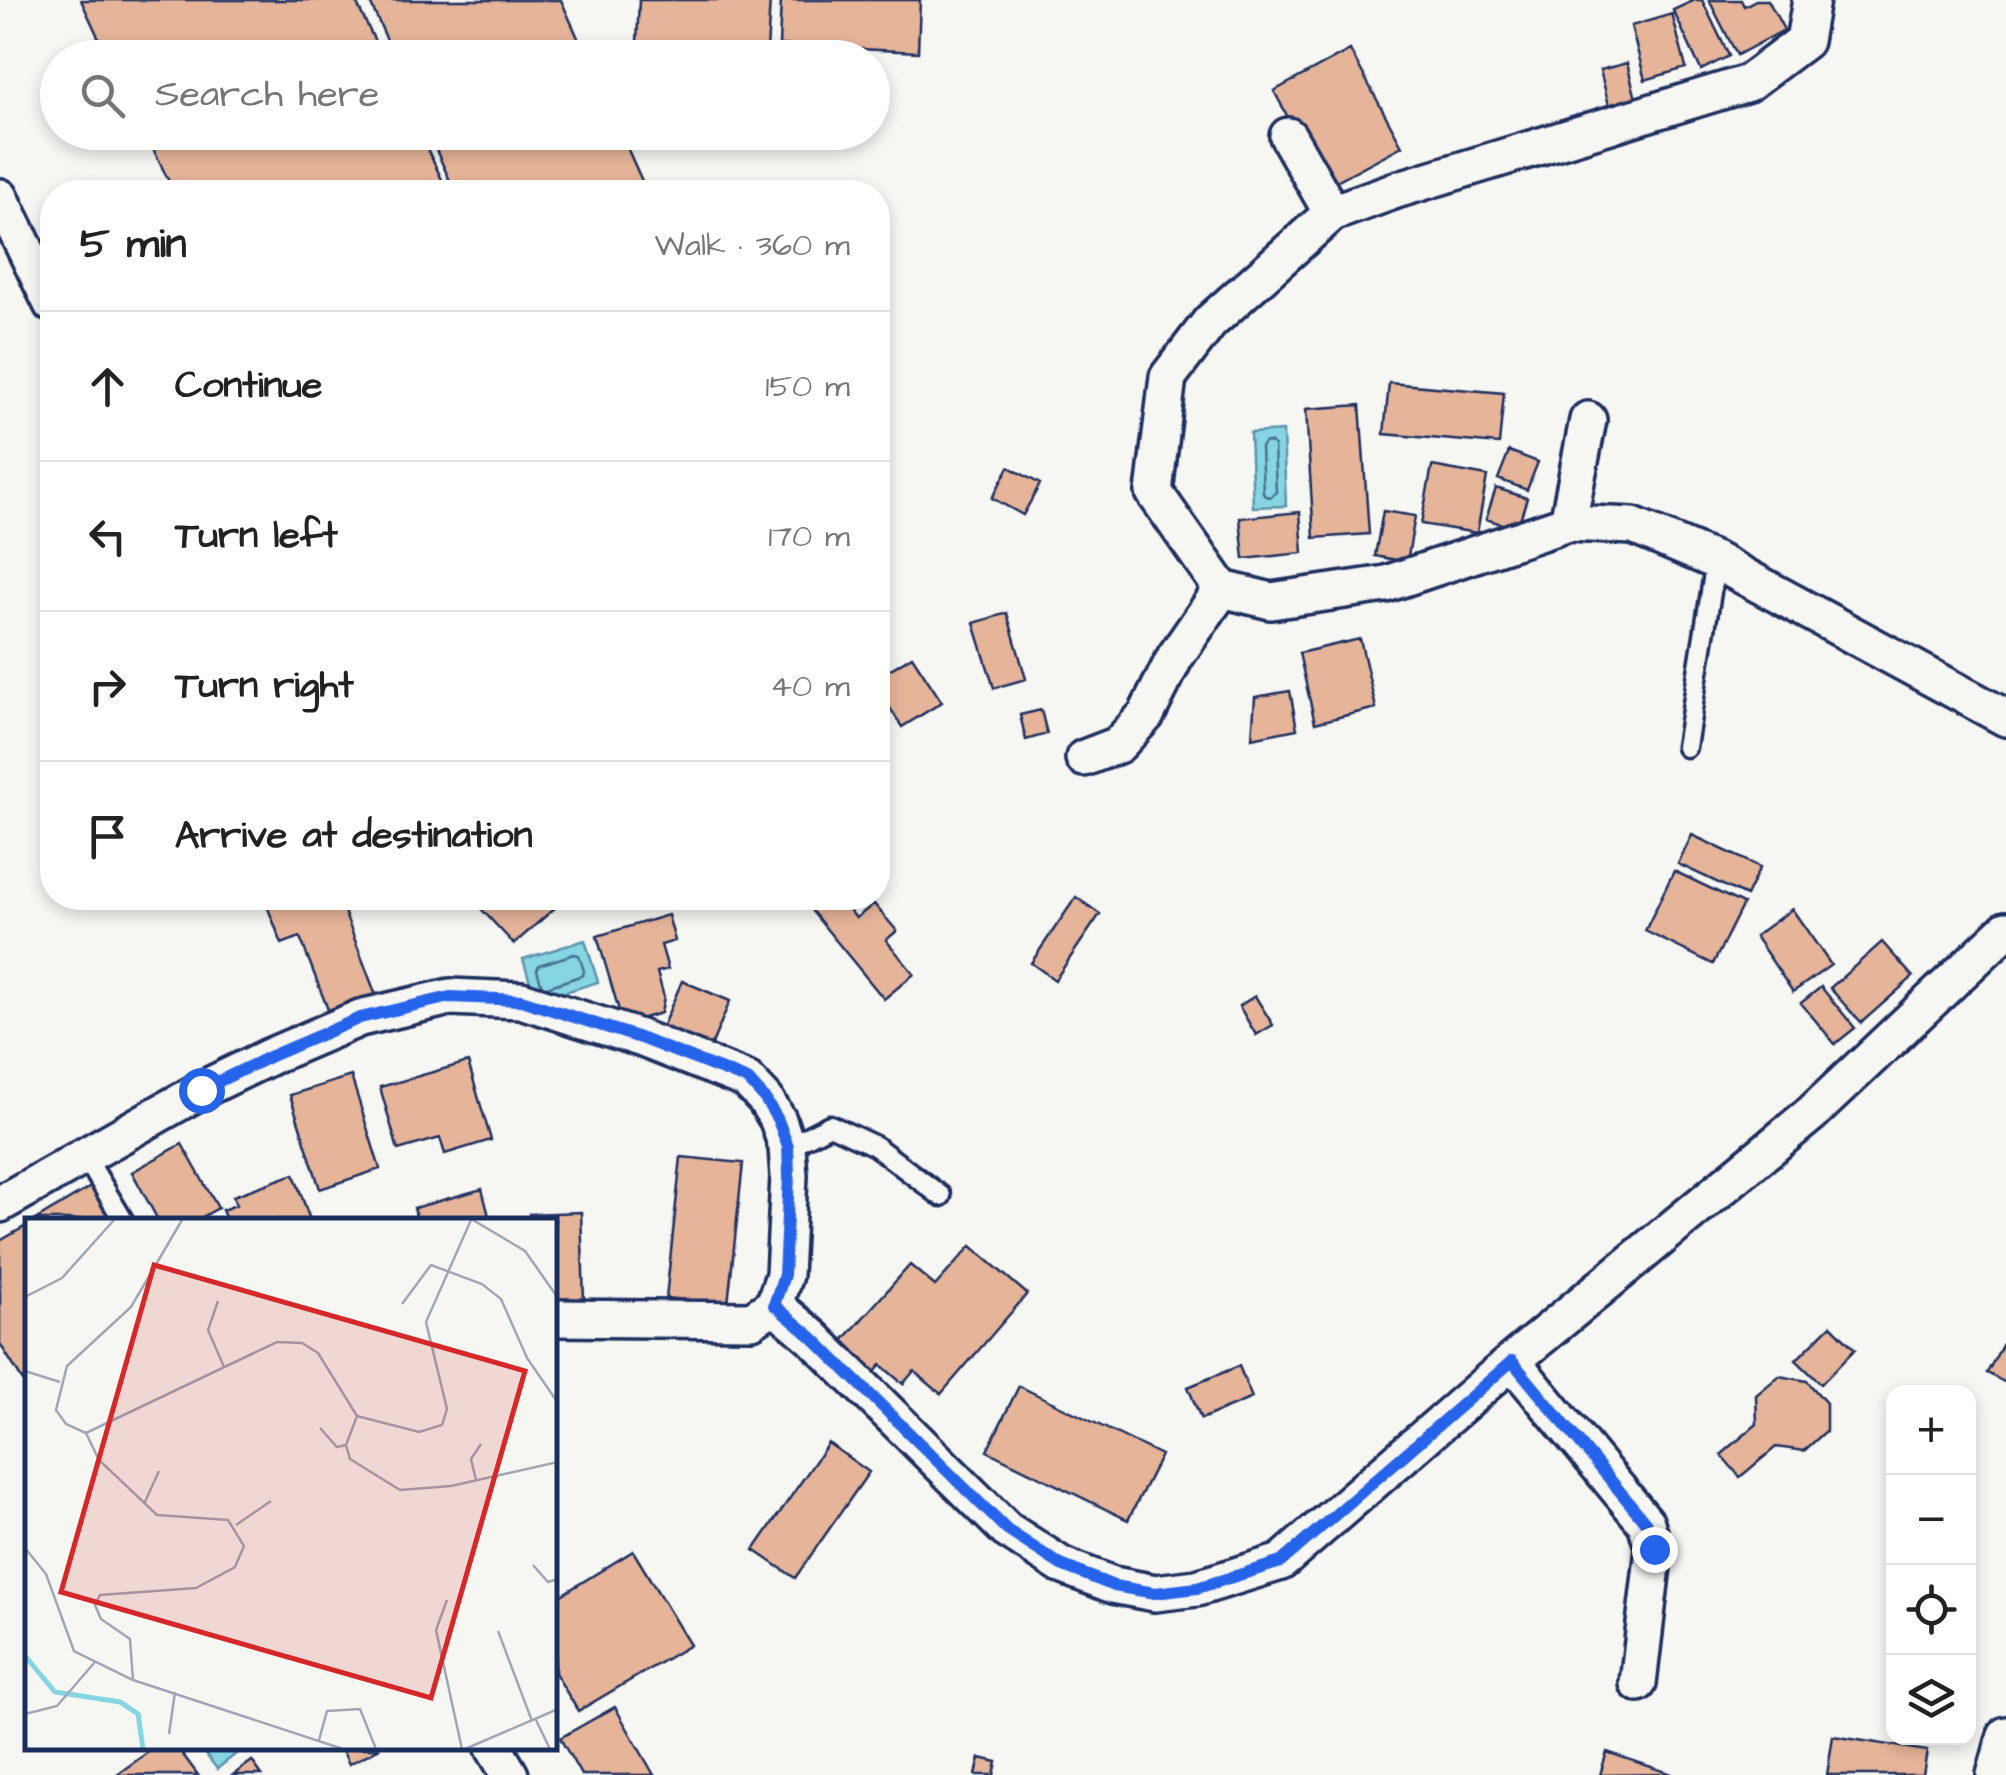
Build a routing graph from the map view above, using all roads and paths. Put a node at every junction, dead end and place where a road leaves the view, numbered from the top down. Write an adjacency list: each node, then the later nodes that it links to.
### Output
1 (1811, 0): 4 (street)
2 (1288, 136): 4 (street)
3 (0, 197): 5 (street)
4 (1332, 213): 9 (street)
5 (40, 279)
6 (1588, 420): 7 (street)
7 (1568, 523): 8 (street); 9 (street)
8 (1716, 561): 10 (street); 11 (lane)
9 (1222, 589): 12 (street)
10 (2006, 718)
11 (1686, 747)
12 (1084, 758)
13 (2006, 930): 21 (street)
14 (788, 1147): 15 (street); 16 (lane); 19 (street)
15 (85, 1156): 17 (street); 18 (lane)
16 (941, 1196)
17 (0, 1204)
18 (122, 1218)
19 (774, 1305): 20 (street); 21 (street)
20 (558, 1318)
21 (1512, 1361): 22 (street)
22 (1638, 1683)
23 (2006, 1735): 26 (street)
24 (495, 1750): 25 (street)
25 (510, 1775)
26 (1995, 1775)

